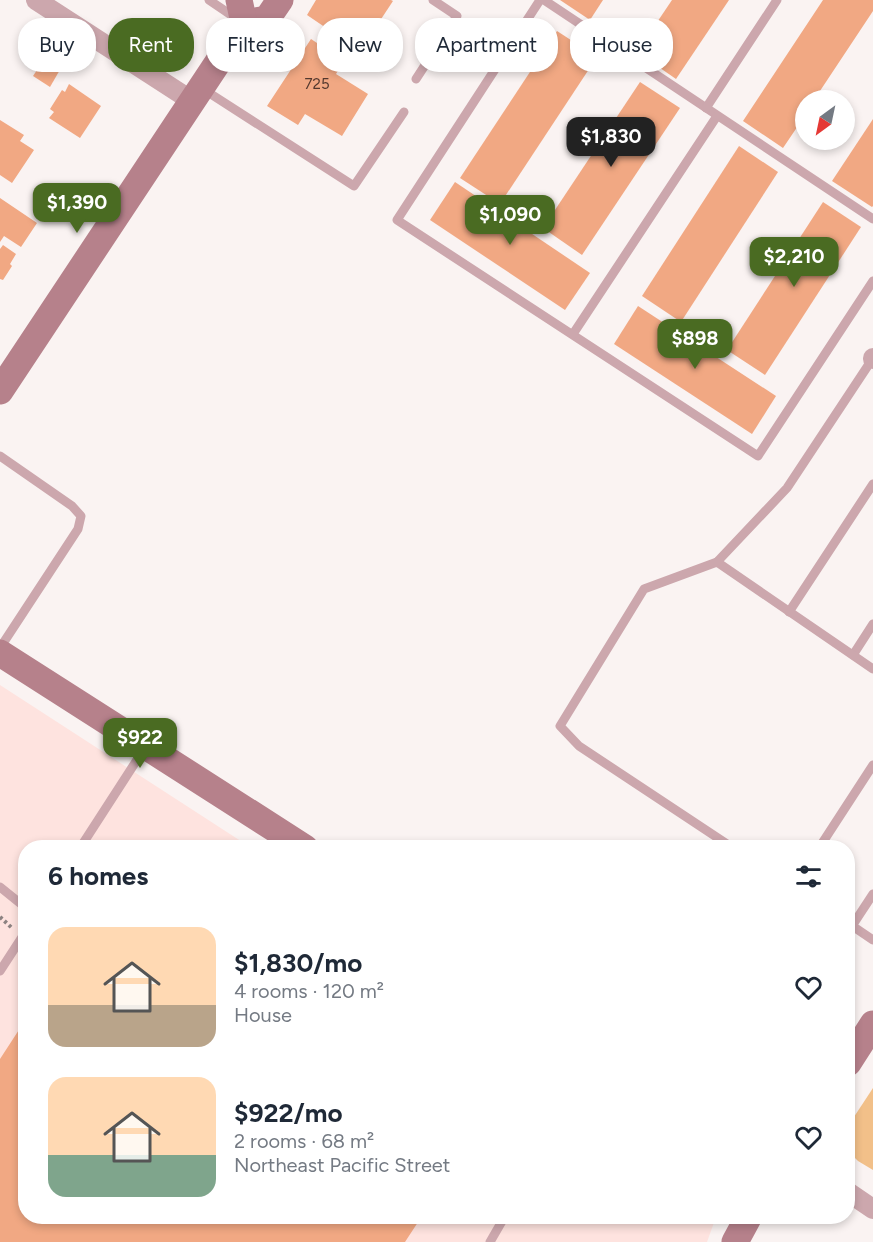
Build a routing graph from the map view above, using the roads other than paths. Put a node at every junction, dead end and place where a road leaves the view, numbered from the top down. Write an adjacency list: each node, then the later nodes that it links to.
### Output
1 (36, 0): 10 (street)
2 (209, 0): 8 (lane)
3 (280, 0): 8 (main road)
4 (433, 0): 9 (lane)
5 (540, 0): 16 (lane)
6 (544, 0): 11 (lane)
7 (777, 0): 11 (lane)
8 (242, 12): 10 (main road)
9 (416, 79)
10 (197, 95): 12 (lane); 18 (main road)
11 (705, 108): 13 (lane)
12 (404, 112)
13 (717, 116): 14 (lane); 16 (lane)
14 (873, 219)
15 (873, 281): 16 (lane)
16 (573, 334)
17 (873, 358): 21 (lane)
18 (0, 391)
19 (0, 456): 24 (lane)
20 (873, 484): 22 (lane)
21 (717, 562): 22 (lane); 32 (lane)
22 (789, 612): 26 (lane)
23 (873, 624): 26 (lane)
24 (0, 648)
25 (0, 653): 28 (main road)
26 (853, 655): 27 (lane)
27 (873, 669)
28 (146, 746): 30 (lane); 31 (main road)
29 (873, 765): 33 (lane)
30 (85, 840)
31 (293, 840)
32 (721, 840)
33 (824, 840)
34 (0, 887): 36 (lane)
35 (873, 894): 37 (lane)
36 (18, 902)
37 (855, 917)
38 (855, 927): 39 (lane)
39 (873, 940)
40 (18, 943): 41 (lane)
41 (0, 971)
42 (873, 1024): 43 (main road)
43 (855, 1052)
44 (855, 1197): 45 (street)
45 (873, 1209)
46 (500, 1224): 48 (lane)
47 (745, 1224): 49 (main road)
48 (490, 1242)
49 (735, 1242)

